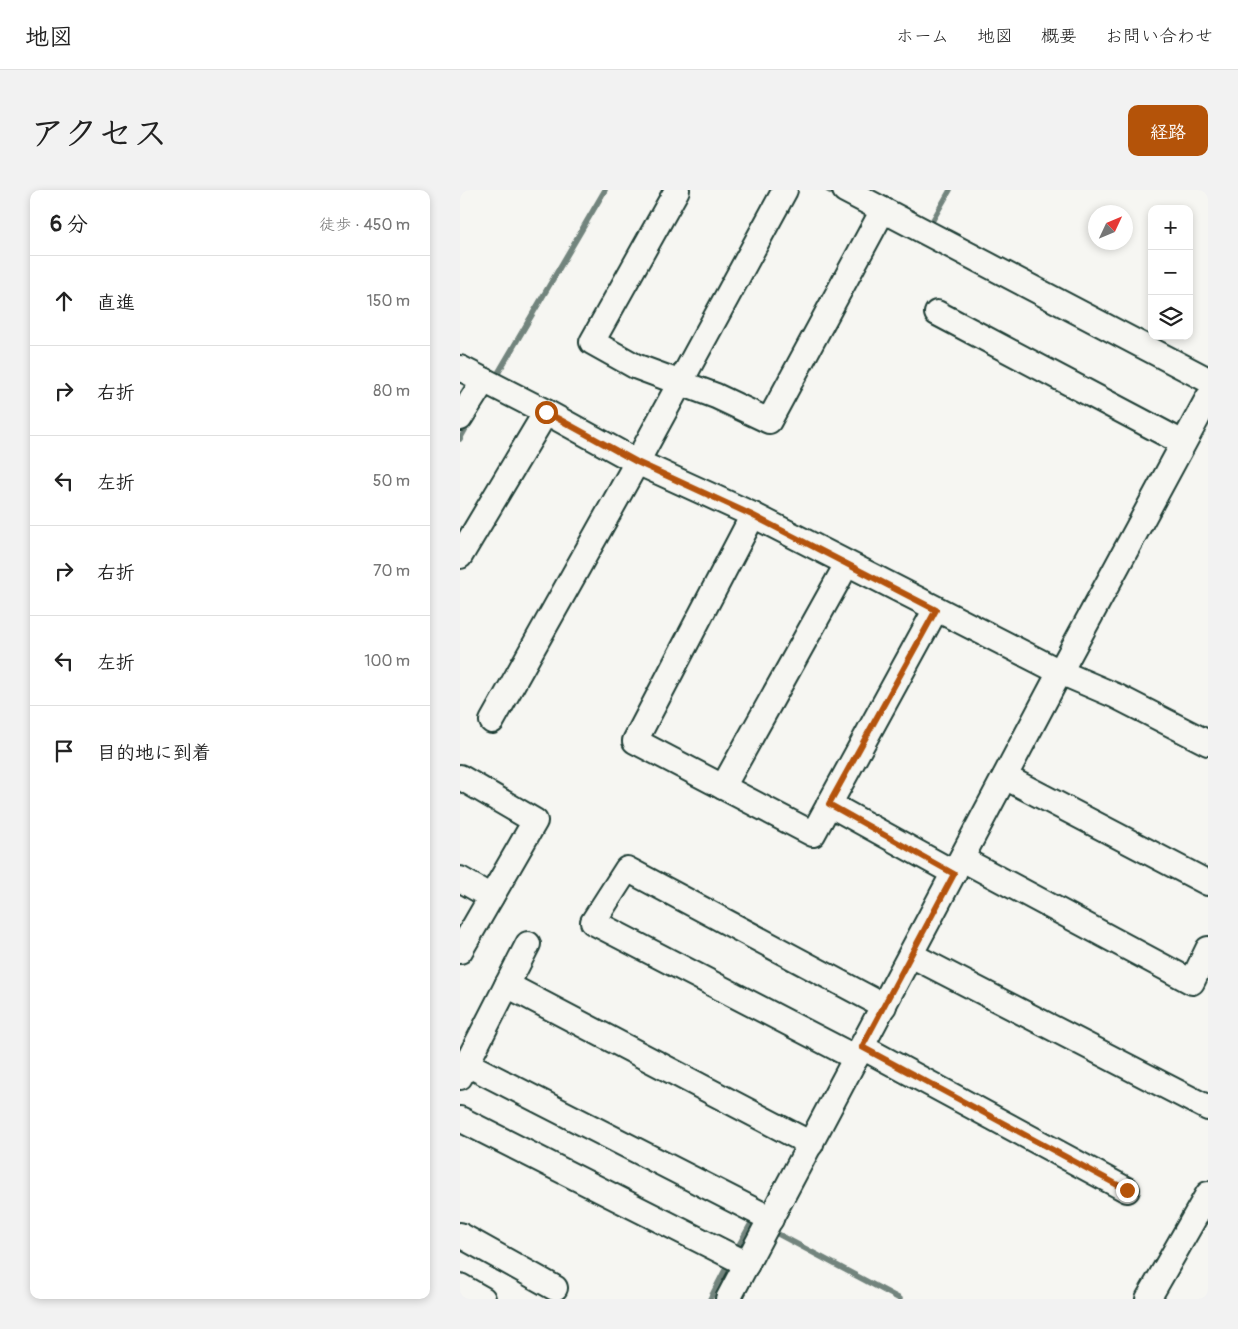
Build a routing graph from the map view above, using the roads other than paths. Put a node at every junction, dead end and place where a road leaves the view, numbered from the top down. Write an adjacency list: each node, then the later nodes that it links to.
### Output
1 (677, 190): 8 (street)
2 (785, 190): 8 (street)
3 (846, 190): 4 (street)
4 (880, 215): 7 (street); 8 (street)
5 (937, 313): 13 (street)
6 (460, 368): 9 (street)
7 (1208, 380)
8 (679, 382): 14 (street)
9 (490, 383): 11 (street); 12 (street)
10 (1208, 398): 13 (street)
11 (546, 412): 14 (street); 16 (street)
12 (460, 418)
13 (1183, 443): 19 (street)
14 (637, 462): 15 (street); 20 (street)
15 (752, 515): 17 (street); 24 (street)
16 (460, 556)
17 (847, 564): 18 (street); 24 (street)
18 (936, 610): 19 (street); 25 (street)
19 (1060, 672): 21 (street); 22 (street)
20 (492, 721)
21 (1208, 743)
22 (1006, 777): 26 (street); 28 (street)
23 (460, 778): 29 (street)
24 (723, 787): 25 (street)
25 (829, 804): 26 (street)
26 (958, 866): 31 (street); 33 (street)
27 (460, 879): 29 (street)
28 (1208, 883)
29 (491, 897): 32 (street)
30 (528, 944): 34 (street)
31 (1208, 949)
32 (460, 950)
33 (910, 955): 35 (street); 38 (street)
34 (507, 985): 37 (street); 40 (street)
35 (884, 1006): 36 (street); 36 (street)
36 (859, 1053): 40 (street); 41 (street)
37 (463, 1070): 43 (street)
38 (1208, 1108)
39 (460, 1119): 45 (street)
40 (811, 1144): 43 (street)
41 (1127, 1190)
42 (1208, 1194): 50 (street)
43 (771, 1219): 45 (street)
44 (460, 1235): 47 (street)
45 (737, 1259): 49 (street)
46 (460, 1286): 48 (street)
47 (555, 1288)
48 (483, 1299)
49 (728, 1299)
50 (1148, 1299)

